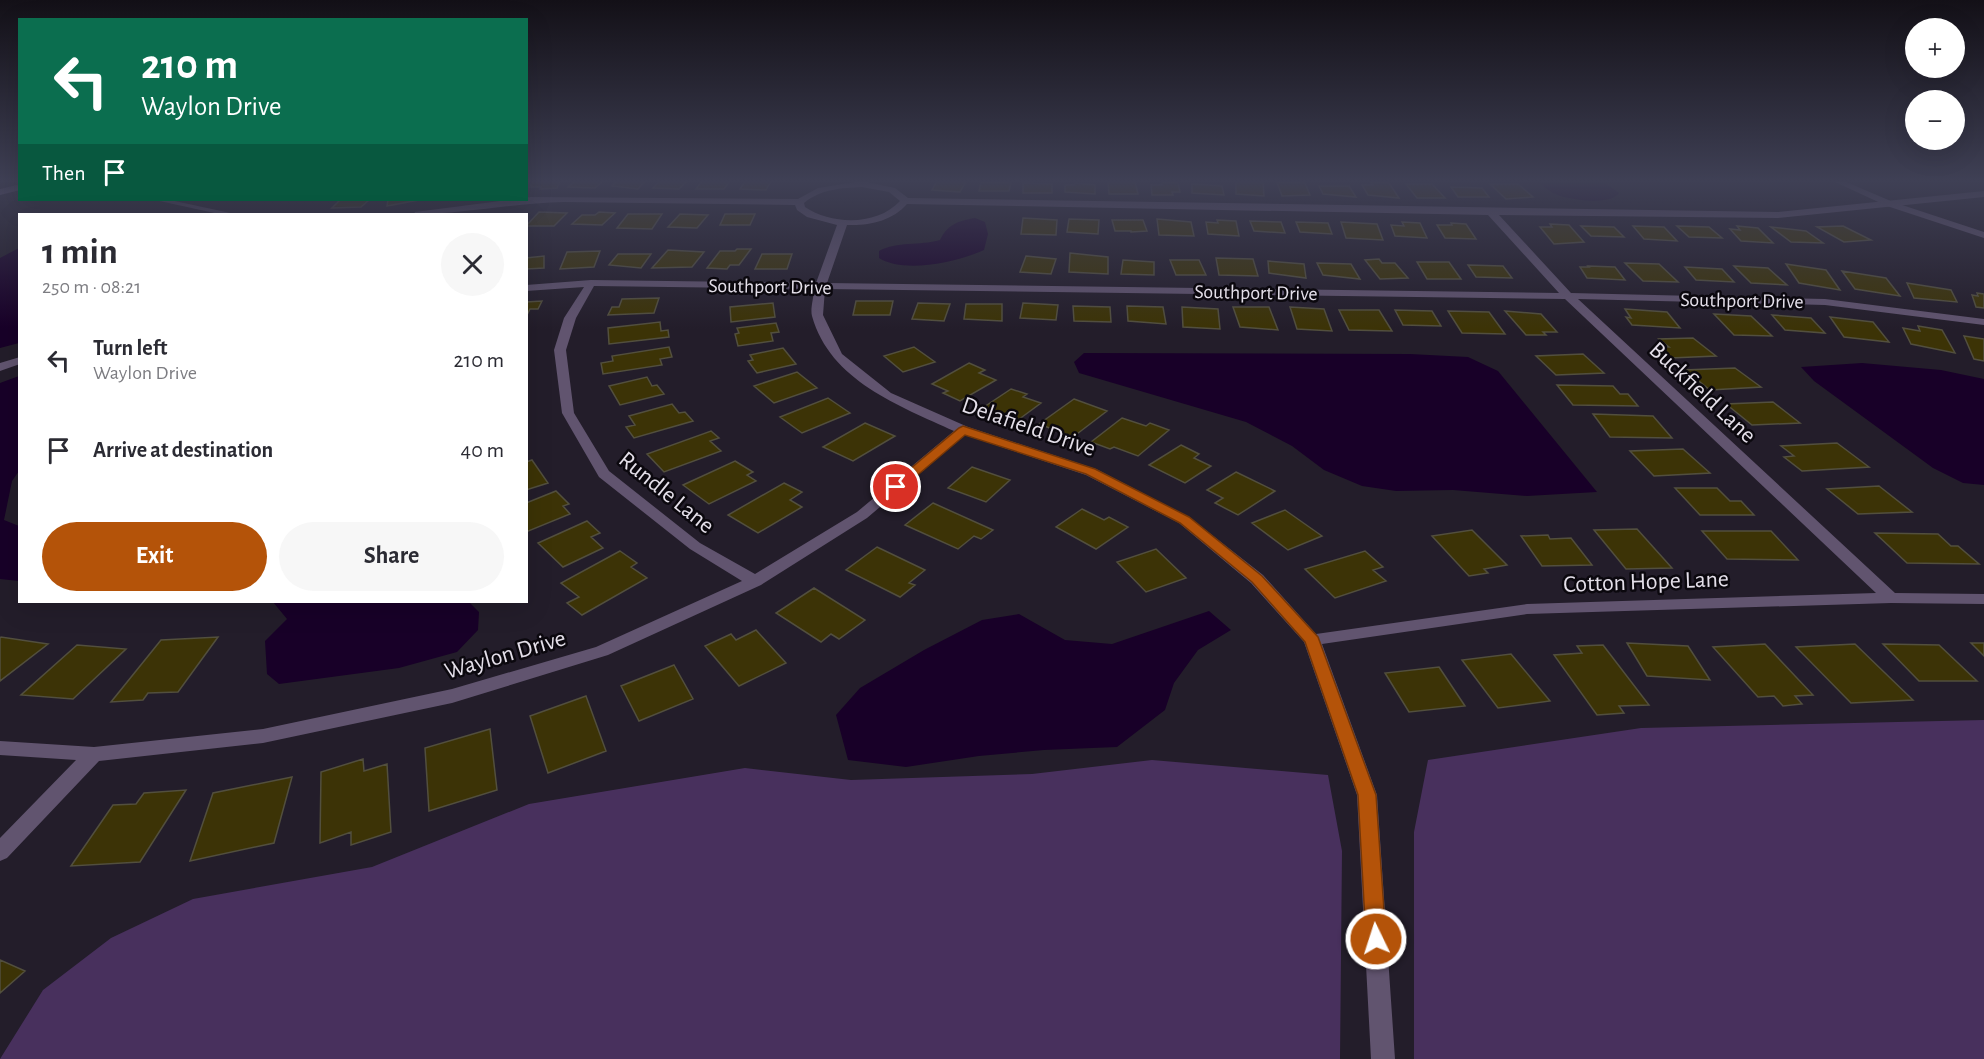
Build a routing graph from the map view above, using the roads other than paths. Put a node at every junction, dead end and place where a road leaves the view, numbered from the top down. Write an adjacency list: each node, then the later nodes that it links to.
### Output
1 (840, 230): 4 (street, Delafield Drive)
2 (1508, 230): 6 (street, Buckfield Lane)
3 (591, 283): 4 (street, Southport Drive); 5 (street, Southport Drive); 11 (street, Rundle Lane)
4 (820, 287): 6 (street, Southport Drive); 10 (street, Delafield Drive)
5 (528, 288)
6 (1568, 296): 7 (street, Southport Drive); 12 (street, Buckfield Lane)
7 (1984, 322)
8 (18, 361): 9 (street)
9 (0, 367)
10 (963, 430): 11 (street, Waylon Drive); 14 (street, Delafield Drive)
11 (755, 581): 16 (street, Waylon Drive)
12 (1891, 598): 13 (street, Cotton Hope Lane); 14 (street, Cotton Hope Lane)
13 (1984, 599)
14 (1312, 640): 18 (street, Delafield Drive)
15 (0, 748): 16 (street, Waylon Drive)
16 (94, 754): 17 (street)
17 (0, 852)
18 (1383, 1059)

